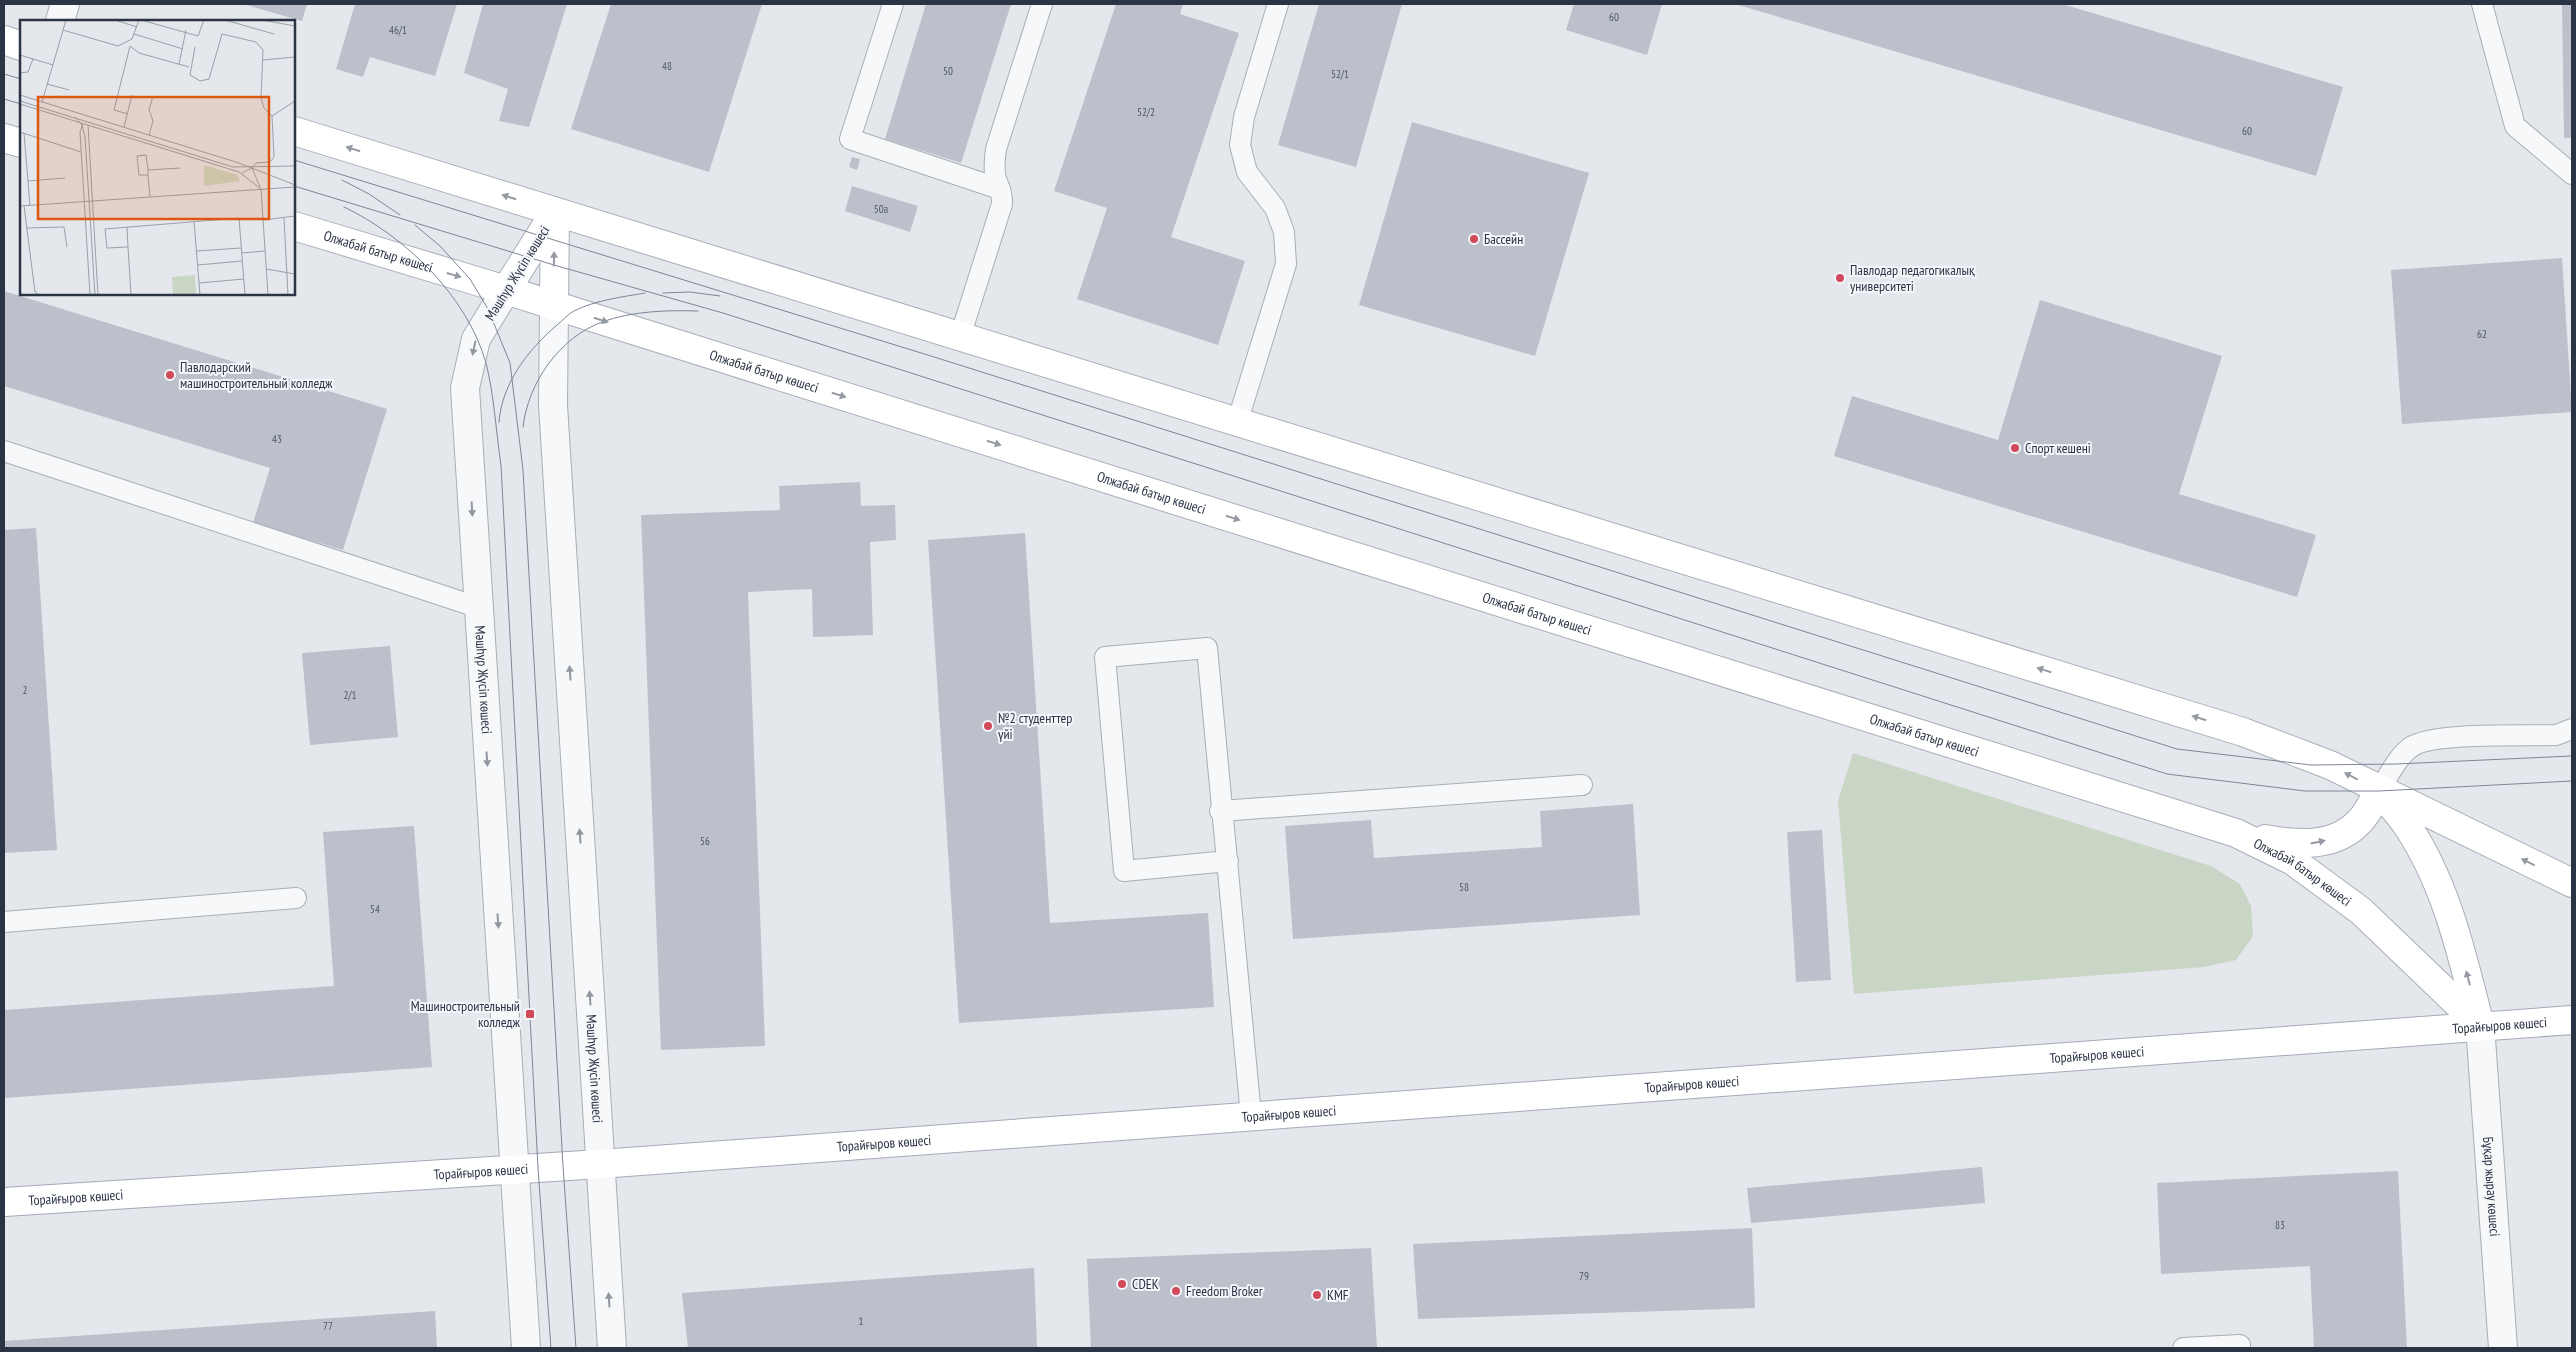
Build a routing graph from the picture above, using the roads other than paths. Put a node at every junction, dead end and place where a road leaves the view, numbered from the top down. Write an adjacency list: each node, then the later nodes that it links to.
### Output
1 (65, 4): 6 (street)
2 (893, 4): 13 (lane)
3 (1042, 4): 13 (lane)
4 (1278, 4): 19 (lane)
5 (2482, 4): 12 (lane)
6 (60, 20)
7 (4, 40): 8 (main road)
8 (20, 46)
9 (295, 131): 14 (main road, one-way to 9)
10 (4, 138): 11 (main road)
11 (20, 143)
12 (2572, 174)
13 (1000, 189): 18 (lane)
14 (555, 212): 16 (main road, Мәшһүр Жүсіп көшесі); 17 (main road, Мәшһүр Жүсіп көшесі, one-way to 14); 18 (main road)
15 (295, 226): 16 (main road, Олжабай батыр көшесі, one-way to 16)
16 (506, 290): 17 (main road, Олжабай батыр көшесі); 21 (street, Мәшһүр Жүсіп көшесі, one-way to 21)
17 (554, 306): 26 (main road, Олжабай батыр көшесі, one-way to 26); 34 (street, Мәшһүр Жүсіп көшесі, one-way to 17)
18 (960, 337): 19 (main road)
19 (1237, 423): 24 (main road, one-way to 19)
20 (4, 451): 21 (lane)
21 (478, 607): 35 (street, Мәшһүр Жүсіп көшесі, one-way to 35)
22 (2572, 729): 24 (lane)
23 (1582, 785): 25 (lane)
24 (2379, 791): 26 (main road, one-way to 24); 28 (main road, one-way to 24); 32 (main road, one-way to 24)
25 (1220, 811): 27 (lane); 27 (lane)
26 (2236, 833): 32 (main road, Олжабай батыр көшесі)
27 (1228, 861): 33 (lane)
28 (2572, 883)
29 (296, 898): 30 (lane)
30 (4, 922)
31 (2572, 1020): 32 (main road, Торайғыров көшесі)
32 (2480, 1025): 33 (main road, Торайғыров көшесі); 41 (street, Бұқар жырау көшесі)
33 (1251, 1116): 34 (main road, Торайғыров көшесі)
34 (600, 1164): 35 (main road, Торайғыров көшесі); 38 (street, Мәшһүр Жүсіп көшесі, one-way to 34)
35 (514, 1169): 36 (main road, Торайғыров көшесі); 37 (street, Мәшһүр Жүсіп көшесі)
36 (4, 1202)
37 (526, 1348)
38 (612, 1348)
39 (2183, 1348): 40 (lane)
40 (2240, 1348)
41 (2503, 1348)

